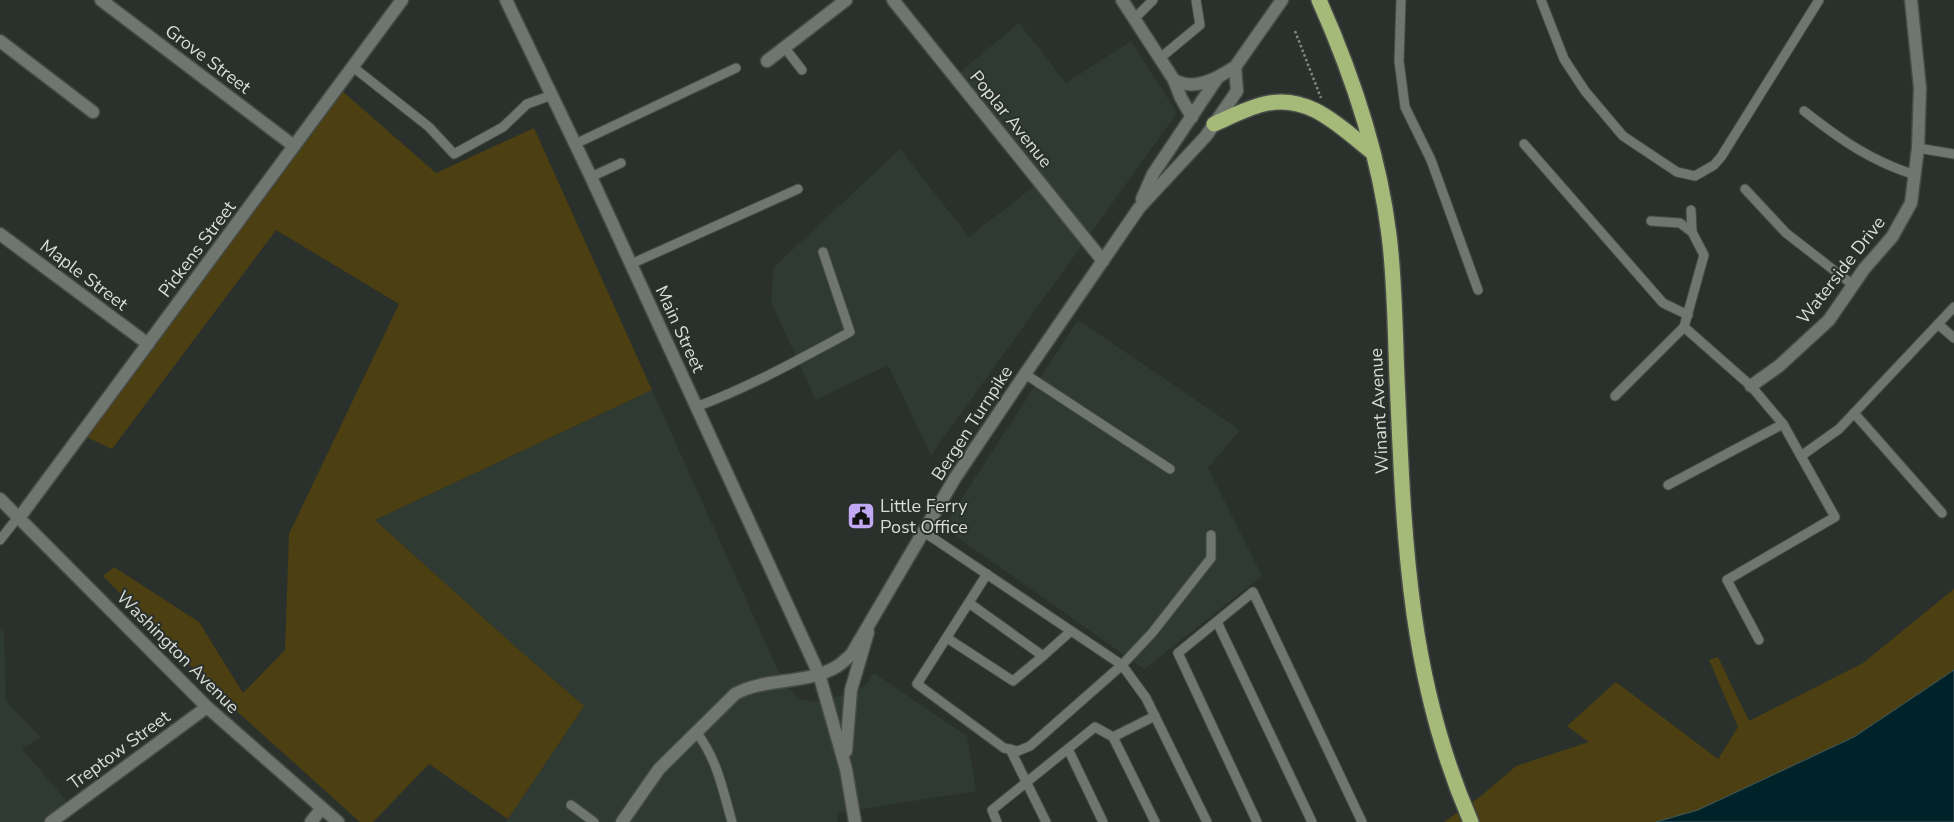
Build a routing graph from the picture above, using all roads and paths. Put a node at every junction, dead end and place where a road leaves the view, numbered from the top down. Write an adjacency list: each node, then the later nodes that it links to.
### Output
1 (101, 0): 35 (street, Grove Street)
2 (402, 0): 21 (street, Pickens Street)
3 (506, 0): 27 (street, Main Street)
4 (846, 0): 18 (street)
5 (893, 0): 50 (street, Poplar Avenue)
6 (1122, 0): 15 (street)
7 (1153, 0): 15 (lane)
8 (1196, 0): 19 (lane)
9 (1282, 0): 22 (street, Bergen Turnpike)
10 (1319, 0): 37 (highway, Winant Avenue)
11 (1402, 0): 53 (lane)
12 (1541, 0): 13 (lane)
13 (1819, 0)
14 (1911, 0): 36 (street, Waterside Drive)
15 (1134, 19): 19 (street)
16 (1295, 31): 28 (path)
17 (0, 41): 30 (street)
18 (785, 48): 20 (street); 24 (lane)
19 (1159, 59): 26 (street)
20 (767, 61)
21 (353, 67): 27 (lane); 35 (street, Pickens Street)
22 (1235, 67): 25 (street, Bergen Turnpike); 32 (street, Bergen Turnpike)
23 (736, 68): 33 (lane)
24 (802, 70)
25 (1218, 77): 26 (street); 31 (street, Bergen Turnpike)
26 (1174, 80): 31 (street)
27 (552, 95): 33 (street, Main Street)
28 (1321, 102)
29 (1804, 111): 40 (lane)
30 (92, 112)
31 (1192, 117): 44 (street, Bergen Turnpike)
32 (1214, 124): 37 (highway); 44 (street, Bergen Turnpike)
33 (575, 144): 41 (street, Main Street)
34 (1524, 144): 55 (lane)
35 (294, 146): 59 (street, Pickens Street)
36 (1918, 148): 38 (lane); 40 (street, Waterside Drive)
37 (1372, 152): 110 (highway, Winant Avenue)
38 (1954, 154)
39 (621, 163): 41 (lane)
40 (1915, 175): 52 (street, Waterside Drive)
41 (591, 177): 51 (street, Main Street)
42 (798, 189): 51 (lane)
43 (1745, 189): 52 (lane)
44 (1139, 208): 50 (street, Bergen Turnpike)
45 (1691, 210): 47 (lane)
46 (1652, 222): 47 (lane)
47 (1692, 232): 55 (lane)
48 (0, 234): 59 (street, Maple Street)
49 (823, 252): 63 (lane)
50 (1103, 261): 60 (street, Bergen Turnpike)
51 (631, 264): 63 (street, Main Street)
52 (1853, 285): 61 (street, Waterside Drive)
53 (1478, 290)
54 (1954, 306): 56 (lane)
55 (1688, 315): 57 (lane)
56 (1938, 324): 58 (lane); 64 (lane)
57 (1684, 327): 61 (lane); 62 (lane)
58 (1954, 338)
59 (148, 344): 71 (street, Pickens Street)
60 (1025, 374): 67 (lane); 72 (street, Bergen Turnpike)
61 (1751, 386): 65 (lane)
62 (1615, 396)
63 (696, 407): 84 (street, Main Street)
64 (1854, 413): 66 (lane); 70 (lane)
65 (1783, 424): 66 (lane); 68 (lane)
66 (1800, 456): 81 (lane)
67 (1170, 469)
68 (1668, 484)
69 (0, 500): 71 (street, Washington Avenue)
70 (1942, 513)
71 (18, 517): 74 (lane); 85 (street, Washington Avenue)
72 (924, 532): 75 (lane); 78 (street, Bergen Turnpike)
73 (1211, 535): 83 (lane)
74 (0, 540)
75 (987, 574): 76 (lane); 79 (lane)
76 (969, 603): 80 (lane); 82 (lane)
77 (1217, 622): 107 (lane); 108 (lane); 109 (lane)
78 (870, 627): 84 (street, Bergen Turnpike); 91 (street)
79 (1072, 631): 82 (lane); 83 (lane)
80 (947, 638): 82 (lane); 89 (lane)
81 (1758, 640)
82 (1043, 656)
83 (1122, 665): 86 (lane); 89 (lane)
84 (819, 674): 87 (street); 91 (street)
85 (208, 707): 94 (street, Washington Avenue); 95 (street, Treptow Street)
86 (1155, 716): 88 (lane); 106 (lane)
87 (696, 732): 99 (street); 100 (lane)
88 (1113, 737): 90 (lane); 105 (lane)
89 (1010, 749): 92 (lane)
90 (1068, 749): 92 (lane); 104 (lane)
91 (846, 769): 101 (street)
92 (1027, 783): 102 (lane); 103 (lane)
93 (571, 805): 98 (lane)
94 (322, 808): 96 (street); 97 (street, Washington Avenue)
95 (51, 822)
96 (311, 822)
97 (338, 822)
98 (594, 822)
99 (622, 822)
100 (732, 822)
101 (855, 822)
102 (997, 822)
103 (1046, 822)
104 (1103, 822)
105 (1155, 822)
106 (1207, 822)
107 (1257, 822)
108 (1312, 822)
109 (1362, 822)
110 (1471, 822)

